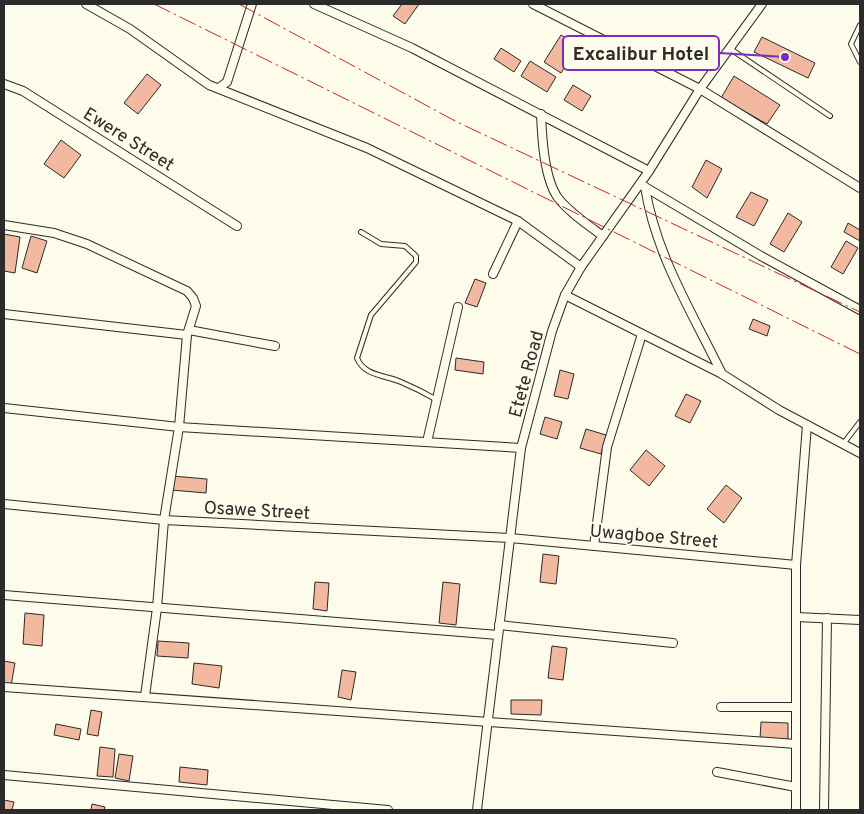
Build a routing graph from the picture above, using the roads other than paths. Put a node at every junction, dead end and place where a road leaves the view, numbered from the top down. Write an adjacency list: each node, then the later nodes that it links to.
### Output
1 (86, 4): 10 (street)
2 (252, 4): 10 (street)
3 (314, 4): 12 (street)
4 (534, 4): 11 (street)
5 (762, 4): 7 (street, Etete Road)
6 (860, 25): 8 (lane)
7 (729, 48): 11 (street, Etete Road); 13 (lane)
8 (860, 62)
9 (4, 84): 19 (street, Ewere Street)
10 (220, 87): 17 (street)
11 (700, 89): 14 (street, Etete Road); 16 (street)
12 (541, 114): 14 (street); 21 (street)
13 (830, 116)
14 (649, 170): 15 (street, Etete Road)
15 (642, 185): 21 (street, Etete Road); 26 (street); 31 (street)
16 (860, 188)
17 (518, 221): 22 (street); 23 (street)
18 (4, 225): 28 (street)
19 (237, 226)
20 (362, 232): 32 (lane)
21 (603, 236): 22 (street, Etete Road)
22 (581, 267): 24 (street, Etete Road)
23 (493, 274)
24 (565, 295): 29 (street); 39 (street, Etete Road)
25 (458, 307): 32 (street)
26 (860, 310)
27 (4, 314): 28 (street)
28 (188, 332): 30 (street); 36 (street)
29 (642, 334): 31 (street); 44 (street)
30 (275, 346)
31 (722, 374): 35 (street)
32 (437, 400): 37 (street)
33 (4, 408): 36 (street)
34 (860, 422): 38 (lane)
35 (807, 425): 38 (street); 45 (street)
36 (179, 427): 37 (street); 42 (street)
37 (427, 442): 39 (street)
38 (843, 444): 40 (street)
39 (521, 448): 43 (street, Etete Road)
40 (860, 453)
41 (4, 504): 42 (street, Osawe Street)
42 (164, 520): 43 (street, Osawe Street); 47 (street)
43 (510, 538): 44 (street, Uwagboe Street); 51 (street, Etete Road)
44 (594, 546): 45 (street, Uwagboe Street)
45 (796, 565): 48 (street)
46 (4, 595): 47 (street)
47 (157, 608): 52 (street); 55 (street)
48 (796, 617): 49 (street); 57 (street)
49 (827, 618): 50 (street); 66 (street)
50 (860, 620)
51 (499, 625): 52 (street, Etete Road); 53 (street)
52 (498, 635): 58 (street, Etete Road)
53 (673, 643)
54 (4, 687): 55 (street)
55 (145, 696): 58 (street)
56 (721, 707): 57 (street)
57 (796, 707): 59 (street)
58 (489, 721): 59 (street); 64 (street, Etete Road)
59 (796, 744): 62 (street)
60 (717, 772): 62 (street)
61 (4, 775): 63 (street)
62 (796, 787): 65 (street)
63 (388, 810)
64 (477, 810)
65 (796, 810)
66 (824, 810)

